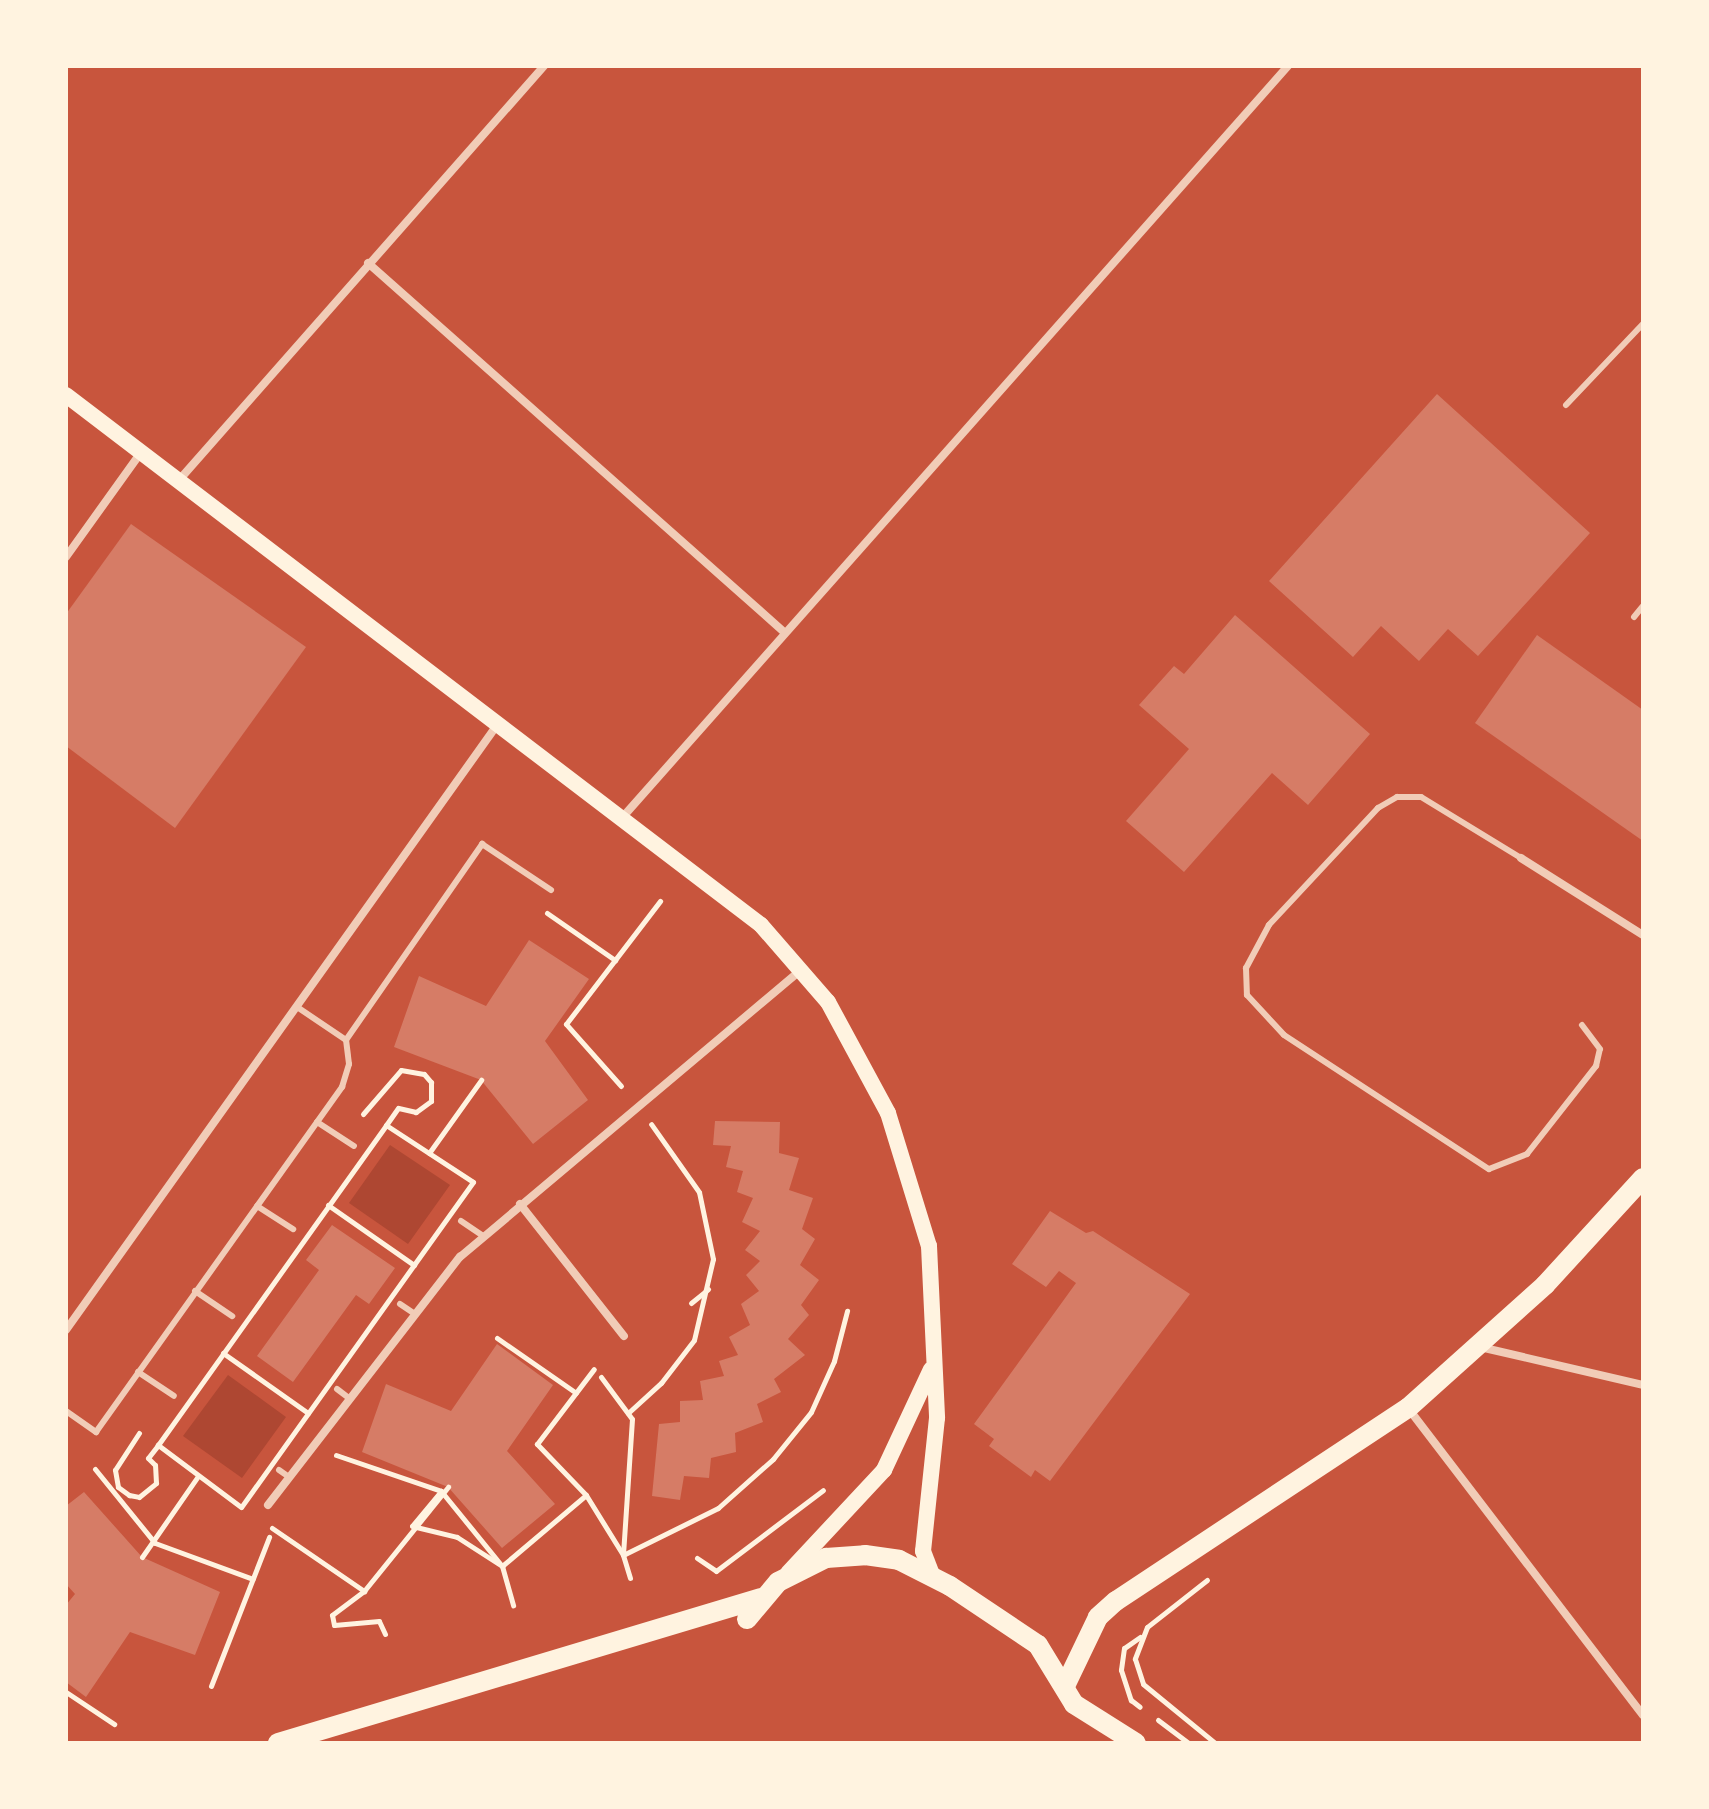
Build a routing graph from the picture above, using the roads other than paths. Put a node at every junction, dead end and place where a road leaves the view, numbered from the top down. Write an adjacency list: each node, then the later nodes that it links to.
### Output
1 (544, 66): 3 (street)
2 (1288, 66): 12 (street)
3 (368, 263): 8 (street); 12 (street)
4 (1643, 324): 6 (lane)
5 (66, 395): 7 (main road)
6 (1566, 405)
7 (143, 451): 8 (main road); 9 (street)
8 (180, 479): 13 (main road)
9 (66, 557)
10 (1643, 606): 11 (lane)
11 (1634, 617)
12 (784, 632): 14 (street)
13 (497, 725): 14 (main road); 19 (street)
14 (621, 819): 18 (main road)
15 (1521, 858): 17 (street); 20 (lane)
16 (551, 890): 21 (lane)
17 (1643, 935)
18 (802, 968): 25 (street); 37 (main road)
19 (297, 1007): 21 (lane); 34 (street)
20 (1582, 1025)
21 (346, 1040): 22 (lane)
22 (317, 1122): 23 (lane); 26 (lane)
23 (354, 1146)
24 (1643, 1178): 36 (main road)
25 (520, 1204): 29 (street); 35 (street)
26 (257, 1206): 28 (lane); 30 (lane)
27 (461, 1221): 29 (lane)
28 (293, 1229)
29 (482, 1235): 32 (street)
30 (195, 1291): 33 (lane); 38 (lane)
31 (400, 1304): 32 (lane)
32 (415, 1314): 42 (street)
33 (232, 1316)
34 (66, 1330)
35 (624, 1336)
36 (1476, 1346): 39 (street); 43 (main road)
37 (932, 1365): 48 (main road); 49 (main road)
38 (138, 1372): 41 (lane); 44 (lane)
39 (1643, 1385)
40 (337, 1389): 42 (lane)
41 (174, 1396)
42 (349, 1398): 46 (street)
43 (1408, 1408): 52 (main road); 53 (street)
44 (66, 1411)
45 (279, 1470): 46 (lane)
46 (289, 1477): 47 (street)
47 (268, 1505)
48 (933, 1577): 49 (main road); 52 (main road)
49 (778, 1582): 50 (main road)
50 (761, 1598): 51 (main road); 54 (main road)
51 (747, 1619)
52 (1069, 1695): 55 (main road)
53 (1643, 1715)
54 (278, 1743)
55 (1136, 1743)

